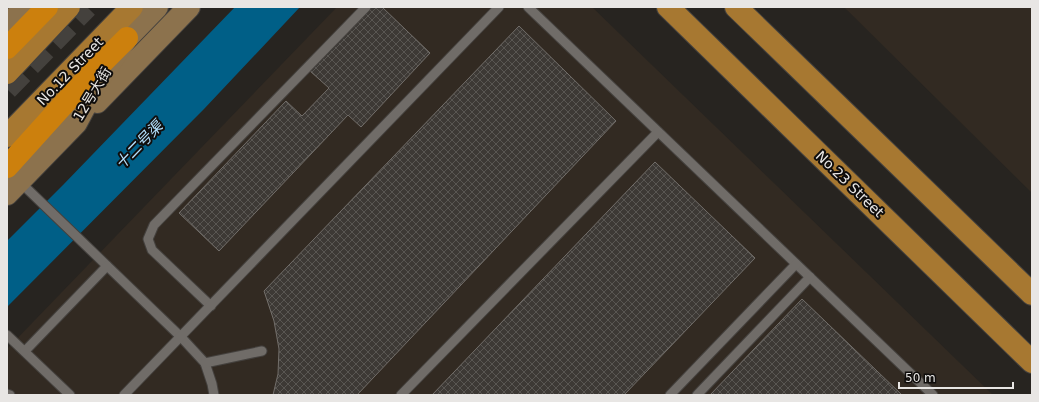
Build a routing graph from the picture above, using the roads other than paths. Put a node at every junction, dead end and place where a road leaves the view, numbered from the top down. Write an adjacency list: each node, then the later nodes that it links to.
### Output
1 (25, 7): 12 (main road)
2 (47, 7): 14 (highway)
3 (69, 7): 15 (main road)
4 (132, 7): 18 (main road, No.12 Street)
5 (157, 7): 13 (main road, 12号大街)
6 (189, 7): 16 (main road)
7 (366, 7): 24 (lane)
8 (499, 7): 24 (lane)
9 (528, 7): 17 (lane)
10 (668, 7): 29 (main road, No.23 Street)
11 (736, 7): 23 (main road)
12 (7, 26)
13 (127, 38): 16 (main road, 12号大街); 19 (highway)
14 (7, 48)
15 (7, 73)
16 (76, 123): 19 (main road, 12号大街)
17 (658, 132): 20 (lane); 36 (lane)
18 (7, 136)
19 (11, 181): 21 (lane)
20 (796, 264): 22 (lane); 37 (lane)
21 (107, 266): 26 (lane); 27 (lane)
22 (810, 277): 38 (lane); 39 (lane)
23 (1032, 294)
24 (211, 306): 26 (lane)
25 (7, 335): 27 (lane)
26 (181, 337): 30 (lane); 34 (lane)
27 (25, 351): 33 (lane)
28 (262, 351): 30 (lane)
29 (1032, 362)
30 (205, 363): 35 (lane)
31 (7, 394): 32 (lane)
32 (10, 395)
33 (70, 395)
34 (124, 395)
35 (214, 395)
36 (401, 395)
37 (670, 395)
38 (697, 395)
39 (933, 395)

